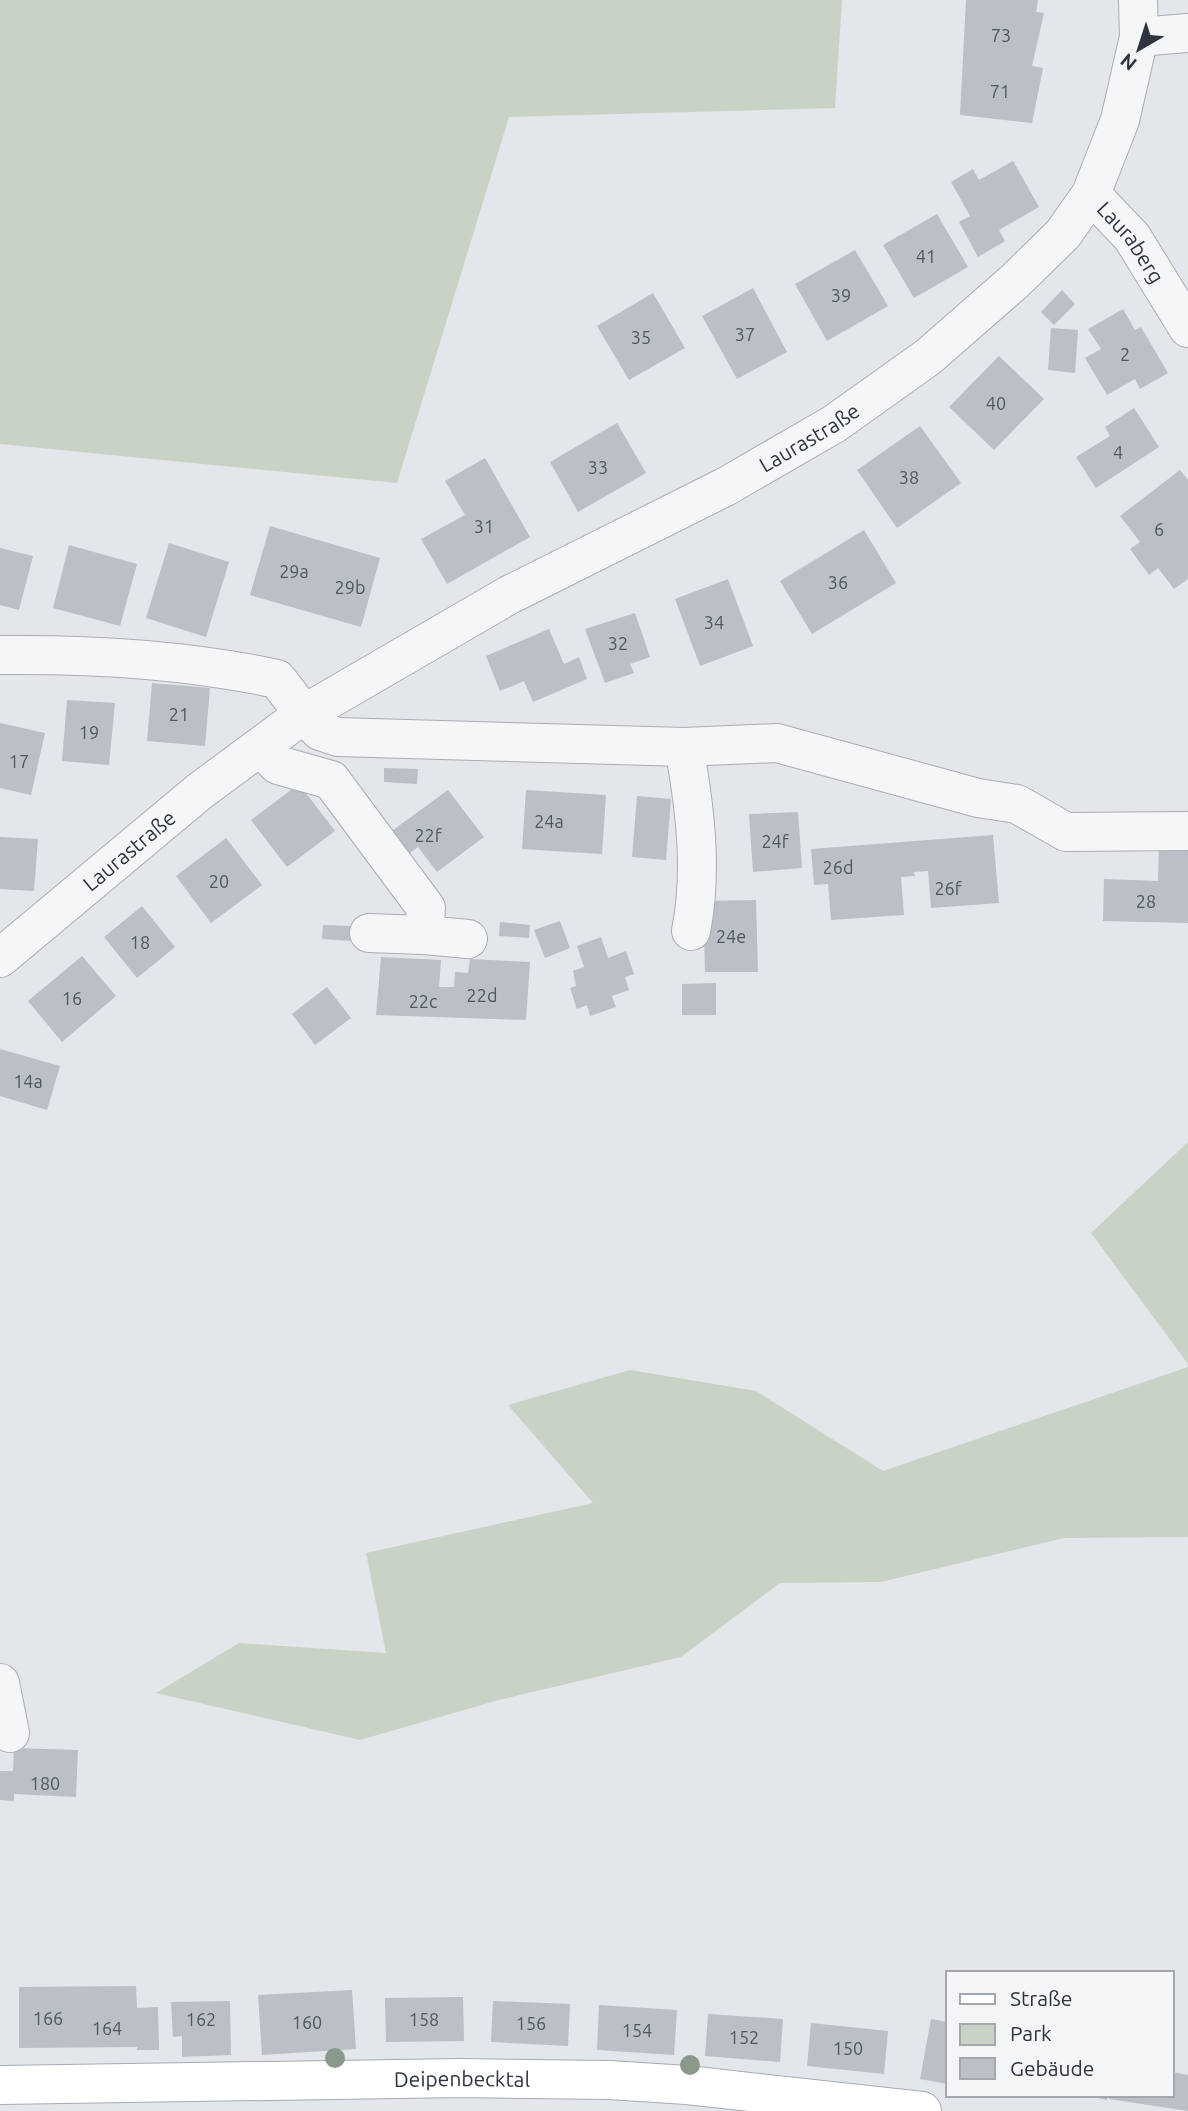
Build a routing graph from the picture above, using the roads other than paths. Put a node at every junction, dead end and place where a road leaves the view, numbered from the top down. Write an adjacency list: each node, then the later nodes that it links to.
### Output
1 (1138, 18): 2 (street); 3 (street, Laurastraße)
2 (1188, 33)
3 (1091, 194): 4 (street, Lauraberg); 6 (street, Laurastraße)
4 (1188, 328)
5 (0, 655): 6 (street)
6 (304, 714): 7 (street, Laurastraße); 8 (street)
7 (260, 747): 12 (street); 14 (street, Laurastraße)
8 (684, 747): 9 (street); 10 (street)
9 (1188, 831)
10 (691, 930)
11 (369, 933): 12 (street)
12 (424, 935): 13 (street)
13 (468, 939)
14 (0, 958)
15 (0, 1683): 16 (street)
16 (10, 1733)
17 (0, 2085): 18 (main road, Deipenbecktal)
18 (922, 2111)

